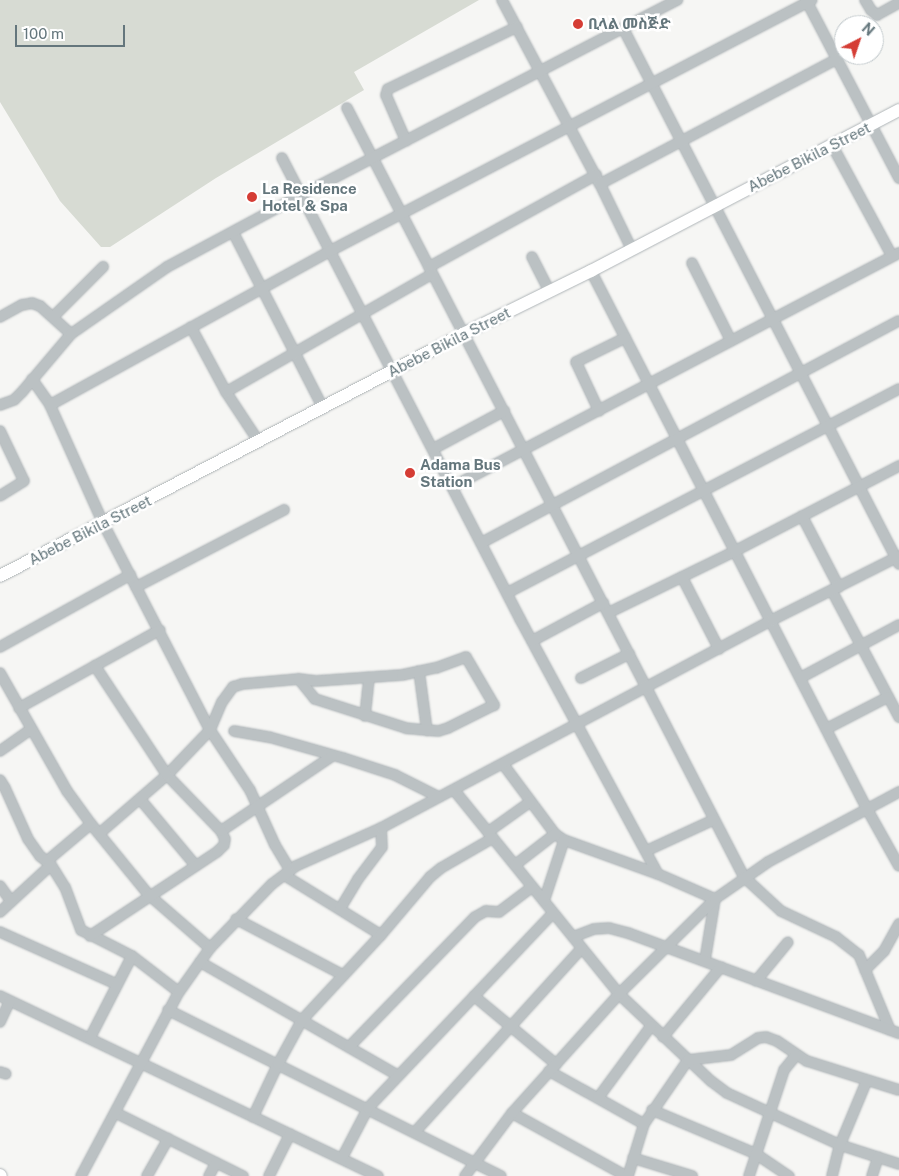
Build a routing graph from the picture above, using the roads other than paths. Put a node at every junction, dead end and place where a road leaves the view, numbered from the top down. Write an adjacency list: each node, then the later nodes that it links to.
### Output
1 (502, 0): 6 (street)
2 (677, 0): 7 (street)
3 (866, 0): 5 (street)
4 (808, 1): 8 (street); 12 (street)
5 (899, 3)
6 (517, 27): 11 (street); 17 (street)
7 (623, 28): 11 (street); 12 (street)
8 (834, 53)
9 (834, 61): 18 (street)
10 (840, 65): 15 (street)
11 (540, 71): 16 (street); 17 (street)
12 (653, 83): 16 (street); 18 (street)
13 (347, 108): 21 (street)
14 (899, 110): 15 (main road, Abebe Bikila Street)
15 (871, 125): 19 (main road, Abebe Bikila Street); 22 (street)
16 (570, 126): 23 (street); 26 (street)
17 (406, 141): 21 (street)
18 (682, 142): 23 (street); 25 (street)
19 (832, 145): 25 (main road, Abebe Bikila Street); 30 (street)
20 (282, 158): 24 (street)
21 (373, 158): 24 (street); 26 (street)
22 (899, 178)
23 (598, 180): 28 (street); 34 (street)
24 (301, 195): 27 (street); 29 (street)
25 (715, 206): 28 (main road, Abebe Bikila Street); 41 (street)
26 (402, 214): 29 (street); 34 (street)
27 (233, 232): 36 (street); 44 (street)
28 (632, 250): 35 (main road, Abebe Bikila Street)
29 (330, 251): 36 (street); 38 (street)
30 (896, 255): 41 (street)
31 (532, 257): 37 (street)
32 (692, 263): 47 (street)
33 (103, 267): 40 (street)
34 (431, 271): 38 (street); 45 (street)
35 (591, 271): 37 (main road, Abebe Bikila Street); 46 (street)
36 (263, 288): 43 (street); 48 (street)
37 (550, 292): 45 (main road, Abebe Bikila Street)
38 (362, 313): 48 (street); 49 (street)
39 (0, 317): 40 (street)
40 (52, 317): 44 (street)
41 (772, 320): 47 (street); 50 (street)
42 (899, 322): 50 (street)
43 (191, 327): 54 (street); 55 (street)
44 (71, 334): 51 (street)
45 (463, 334): 49 (main road, Abebe Bikila Street); 59 (street)
46 (625, 338): 52 (street); 58 (street)
47 (731, 341): 52 (street)
48 (295, 352): 54 (street); 57 (street)
49 (392, 371): 57 (main road, Abebe Bikila Street); 64 (street)
50 (800, 374): 60 (street); 62 (street)
51 (32, 379): 55 (street); 56 (street)
52 (648, 385): 58 (street); 62 (street)
53 (899, 389): 60 (street)
54 (226, 392): 63 (street)
55 (50, 404): 74 (street)
56 (0, 405)
57 (323, 408): 63 (main road, Abebe Bikila Street)
58 (598, 411): 65 (street)
59 (504, 412): 64 (street); 65 (street)
60 (827, 426): 67 (street); 69 (street)
61 (0, 431): 70 (street)
62 (677, 440): 69 (street); 71 (street)
63 (258, 442): 74 (main road, Abebe Bikila Street)
64 (432, 449): 68 (street)
65 (524, 450): 68 (street); 71 (street)
66 (899, 466): 67 (street)
67 (859, 486): 73 (street); 78 (street)
68 (452, 487): 75 (street)
69 (703, 491): 76 (street); 77 (street)
70 (0, 496)
71 (553, 505): 75 (street); 77 (street)
72 (284, 510): 82 (street)
73 (802, 516): 76 (street); 83 (street)
74 (103, 523): 79 (street); 80 (main road, Abebe Bikila Street)
75 (481, 543): 84 (street)
76 (734, 551): 81 (street); 87 (street)
77 (579, 555): 84 (street); 85 (street)
78 (898, 559): 83 (street)
79 (130, 575): 82 (street); 92 (street)
80 (0, 576)
81 (682, 577): 86 (street); 93 (street)
82 (136, 587): 89 (street)
83 (836, 589): 87 (street); 91 (street)
84 (507, 593): 90 (street)
85 (603, 603): 86 (street); 90 (street)
86 (608, 612): 94 (street)
87 (772, 620): 93 (street); 100 (street)
88 (899, 625): 91 (street)
89 (160, 630): 95 (street); 110 (street)
90 (532, 641): 107 (street)
91 (861, 646): 100 (street); 103 (street)
92 (0, 647)
93 (719, 649): 102 (street)
94 (630, 654): 99 (street); 102 (street)
95 (96, 666): 104 (street); 116 (street)
96 (419, 671): 98 (street); 111 (street); 111 (street)
97 (0, 673): 104 (street)
98 (369, 677): 101 (street); 105 (street)
99 (581, 678)
100 (800, 678): 109 (street)
101 (299, 679): 105 (street); 110 (street)
102 (646, 688): 107 (street); 125 (street)
103 (888, 697): 106 (street); 109 (street)
104 (19, 708): 108 (street)
105 (365, 716): 111 (street)
106 (899, 718)
107 (576, 725): 115 (street); 133 (street)
108 (31, 729): 113 (street); 126 (street)
109 (826, 729): 124 (street)
110 (210, 730): 116 (street); 123 (street)
111 (427, 730)
112 (234, 731): 114 (street)
113 (0, 751)
114 (332, 756): 120 (street); 123 (street)
115 (503, 764): 118 (street); 122 (street)
116 (167, 775): 121 (street); 128 (street)
117 (0, 780): 134 (street)
118 (454, 790): 120 (street); 131 (street)
119 (899, 792): 124 (street)
120 (439, 797): 127 (street)
121 (140, 799): 129 (street); 136 (street)
122 (530, 802): 130 (street); 131 (street)
123 (257, 806): 128 (street); 138 (street)
124 (867, 809): 137 (street); 140 (street)
125 (713, 820): 133 (street); 140 (street)
126 (91, 824): 129 (street); 134 (street)
127 (381, 828): 138 (street); 147 (street)
128 (221, 831): 136 (street)
129 (100, 833): 143 (street)
130 (555, 834): 132 (street); 135 (street)
131 (491, 835): 135 (street); 153 (street)
132 (564, 840): 139 (street); 146 (street)
133 (646, 851): 139 (street)
134 (49, 863): 145 (street); 154 (street)
135 (515, 865): 142 (street)
136 (196, 866): 143 (street)
137 (899, 866)
138 (287, 873): 147 (street); 150 (street)
139 (658, 874): 144 (street)
140 (744, 877): 144 (street); 165 (street)
141 (0, 886): 145 (street)
142 (532, 887): 146 (street); 182 (street)
143 (149, 895): 154 (street); 159 (street)
144 (715, 899): 158 (street); 162 (street)
145 (11, 901): 148 (street)
146 (544, 901): 149 (street)
147 (340, 909): 153 (street)
148 (0, 912)
149 (553, 913): 155 (street); 172 (street)
150 (236, 919): 159 (street); 166 (street)
151 (899, 924): 156 (street)
152 (0, 932): 168 (street)
153 (381, 935): 166 (street)
154 (90, 936): 161 (street)
155 (573, 937): 158 (street); 160 (street)
156 (896, 941): 165 (street)
157 (788, 942): 167 (street)
158 (666, 946): 162 (street); 170 (street)
159 (210, 948): 163 (street)
160 (582, 948): 170 (street); 178 (street)
161 (132, 956): 168 (street); 169 (street)
162 (705, 960): 164 (street)
163 (200, 962): 169 (street); 175 (street)
164 (721, 966): 167 (street); 180 (street)
165 (865, 970): 179 (street)
166 (343, 975): 175 (street)
167 (756, 980): 179 (street)
168 (116, 984): 181 (street)
169 (179, 992): 174 (street)
170 (619, 994): 177 (street); 187 (street)
171 (0, 996): 173 (street)
172 (474, 996): 178 (street); 188 (street)
173 (10, 1001): 176 (street); 181 (street)
174 (168, 1010): 185 (street); 186 (street)
175 (302, 1020): 182 (street); 186 (street)
176 (0, 1022)
177 (650, 1026): 180 (street); 191 (street)
178 (510, 1027): 187 (street); 199 (street)
179 (895, 1031)
180 (663, 1037): 184 (street)
181 (90, 1038): 185 (street)
182 (349, 1047): 188 (street)
183 (796, 1055): 184 (street); 189 (street); 196 (street)
184 (688, 1060): 193 (street); 196 (street)
185 (142, 1064): 194 (street); 197 (street)
186 (278, 1064): 192 (street); 197 (street)
187 (552, 1068): 191 (street); 195 (street)
188 (398, 1075): 192 (street)
189 (867, 1080): 190 (street); 202 (street)
190 (899, 1090)
191 (598, 1098): 198 (street)
192 (368, 1108): 199 (street); 205 (street)
193 (652, 1110): 198 (street); 203 (street)
194 (116, 1113): 201 (street); 210 (street)
195 (512, 1113): 208 (street); 218 (street)
196 (771, 1113): 202 (street); 203 (street)
197 (254, 1117): 200 (street)
198 (644, 1124): 206 (street)
199 (415, 1132): 208 (street)
200 (290, 1134): 205 (street); 214 (street)
201 (168, 1139): 207 (street); 211 (street)
202 (840, 1145): 204 (street); 222 (street)
203 (756, 1154): 220 (street); 221 (street)
204 (878, 1157): 209 (street); 223 (street)
205 (342, 1158): 215 (street)
206 (633, 1158): 218 (street); 219 (street)
207 (216, 1163): 212 (street); 213 (street)
208 (474, 1163): 216 (street); 217 (street)
209 (899, 1164)
210 (85, 1174)
211 (147, 1176)
212 (209, 1176)
213 (243, 1176)
214 (269, 1176)
215 (378, 1176)
216 (465, 1176)
217 (501, 1176)
218 (627, 1176)
219 (691, 1176)
220 (749, 1176)
221 (789, 1176)
222 (832, 1176)
223 (872, 1176)

